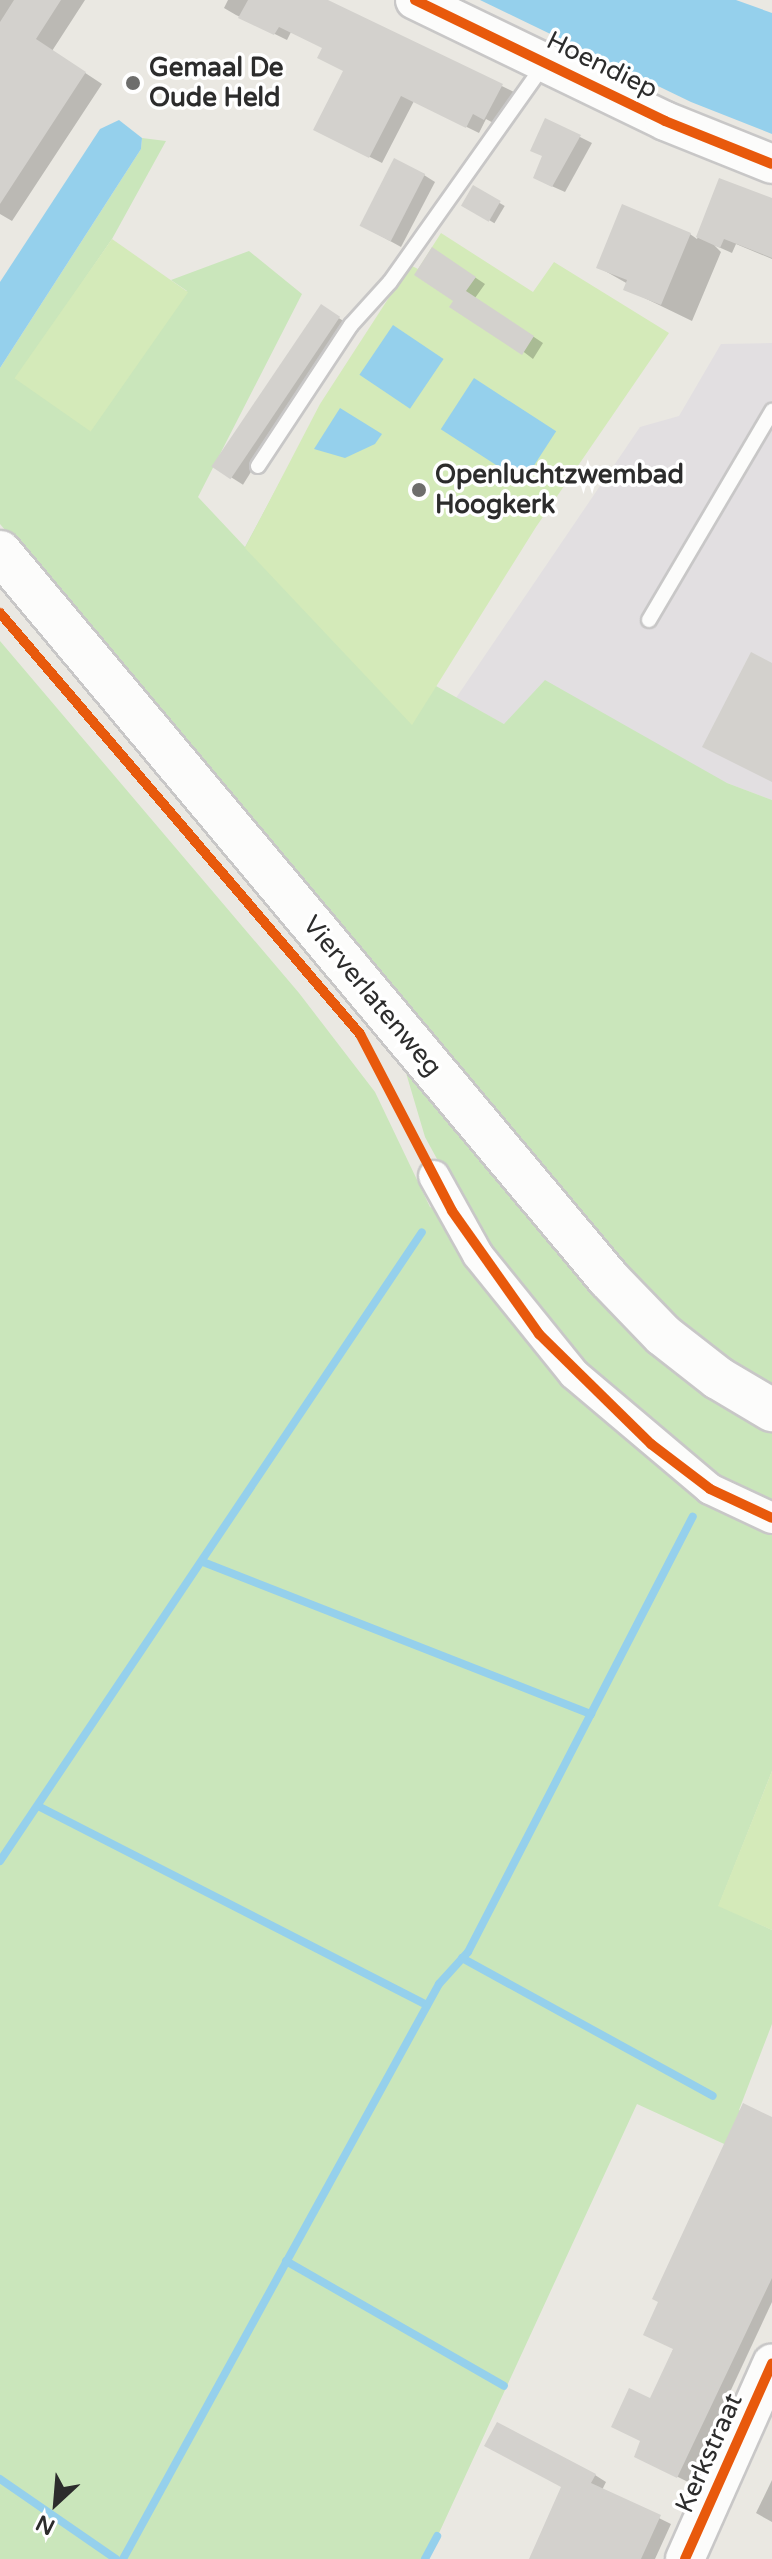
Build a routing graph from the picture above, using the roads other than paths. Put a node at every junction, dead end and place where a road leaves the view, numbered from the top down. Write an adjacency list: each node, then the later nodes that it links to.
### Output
1 (415, 0): 2 (street, Hoendiep)
2 (546, 62): 3 (street, Hoendiep); 5 (lane)
3 (772, 164)
4 (772, 411): 7 (lane)
5 (258, 466)
6 (0, 552): 9 (main road, Vierverlatenweg)
7 (649, 620)
8 (434, 1176): 10 (street)
9 (772, 1410)
10 (772, 1518)
11 (772, 2364): 12 (street, Kerkstraat)
12 (685, 2559)

